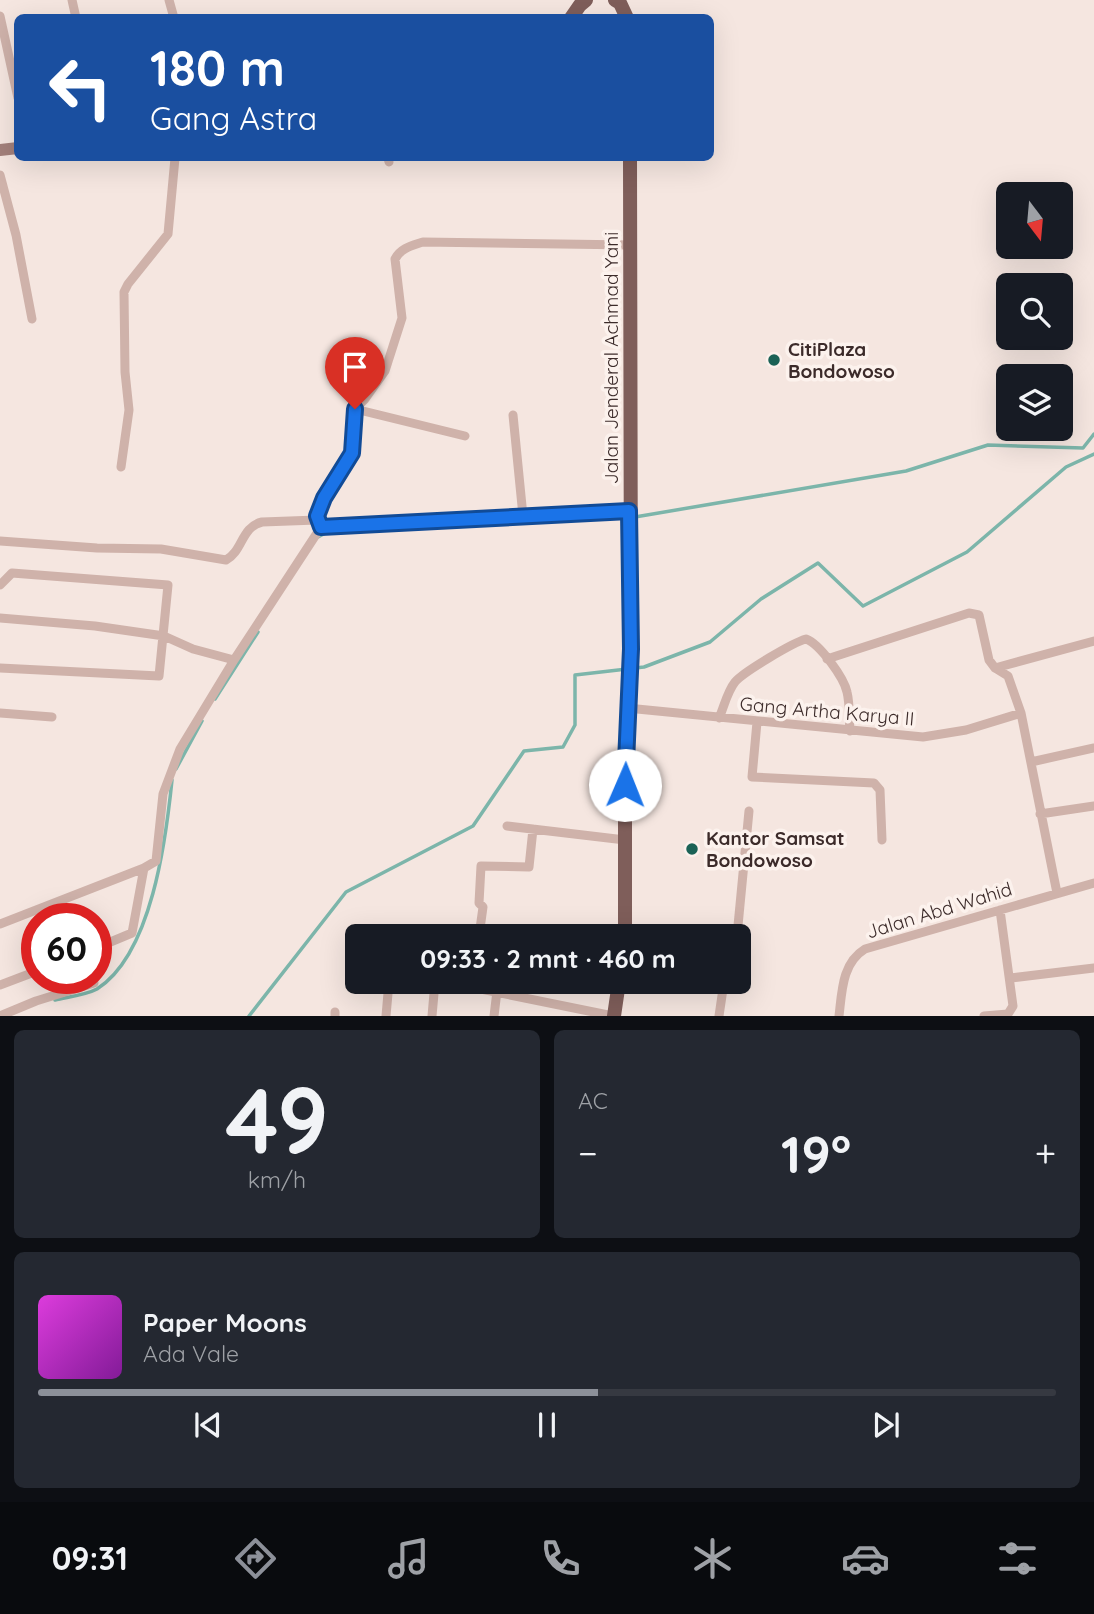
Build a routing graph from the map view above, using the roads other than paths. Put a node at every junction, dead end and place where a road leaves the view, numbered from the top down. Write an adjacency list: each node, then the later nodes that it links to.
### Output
1 (586, 0): 3 (main road)
2 (615, 0): 4 (main road)
3 (574, 14)
4 (626, 14)
5 (0, 16): 6 (street)
6 (14, 80)
7 (175, 161): 15 (street)
8 (630, 161): 10 (main road, Jalan Jenderal Achmad Yani)
9 (0, 175): 11 (street)
10 (631, 245): 12 (street); 17 (main road, Jalan Jenderal Achmad Yani)
11 (32, 318)
12 (355, 409): 14 (street); 18 (street)
13 (513, 415): 16 (street)
14 (465, 436)
15 (121, 467)
16 (523, 516): 17 (street); 18 (street)
17 (630, 518): 28 (main road, Jalan Jenderal Achmad Yani)
18 (319, 524): 19 (street); 25 (street)
19 (0, 541)
20 (0, 585): 22 (street)
21 (0, 618): 22 (street)
22 (164, 636): 25 (street); 26 (street)
23 (1094, 641): 27 (street)
24 (827, 659): 27 (street); 32 (street); 34 (street)
25 (234, 660): 44 (street)
26 (0, 668)
27 (995, 668): 30 (street)
28 (627, 708): 32 (street, Gang Artha Karya II); 42 (main road, Jalan Jenderal Achmad Yani)
29 (0, 713): 31 (street)
30 (1021, 713): 34 (street, Gang Artha Karya II); 36 (street)
31 (52, 717)
32 (719, 718): 33 (street, Gang Artha Karya II)
33 (757, 722): 34 (street, Gang Artha Karya II); 43 (street)
34 (850, 731)
35 (1094, 748): 36 (street)
36 (1031, 762): 39 (street)
37 (1094, 806): 39 (street)
38 (749, 811): 51 (street)
39 (1040, 814): 46 (street)
40 (507, 826): 41 (street)
41 (533, 829): 42 (street); 49 (street)
42 (625, 840): 50 (main road, Jalan Jenderal Achmad Yani)
43 (882, 840)
44 (145, 868): 48 (street); 52 (street)
45 (1094, 883): 46 (street, Jalan Abd Wahid)
46 (1057, 893): 47 (street, Jalan Abd Wahid)
47 (1000, 910): 55 (street); 70 (street, Jalan Abd Wahid)
48 (0, 924)
49 (481, 924)
50 (625, 924)
51 (738, 924)
52 (112, 941)
53 (1094, 968): 55 (street)
54 (21, 977): 56 (street)
55 (1011, 978): 71 (street)
56 (0, 985)
57 (56, 994): 64 (street)
58 (388, 994): 65 (street)
59 (434, 994): 66 (street)
60 (497, 994): 67 (street)
61 (511, 994): 68 (street)
62 (617, 994): 68 (main road)
63 (722, 994): 69 (street)
64 (1, 1016)
65 (386, 1016)
66 (432, 1016)
67 (494, 1016)
68 (614, 1016)
69 (719, 1016)
70 (839, 1016)
71 (985, 1016)

